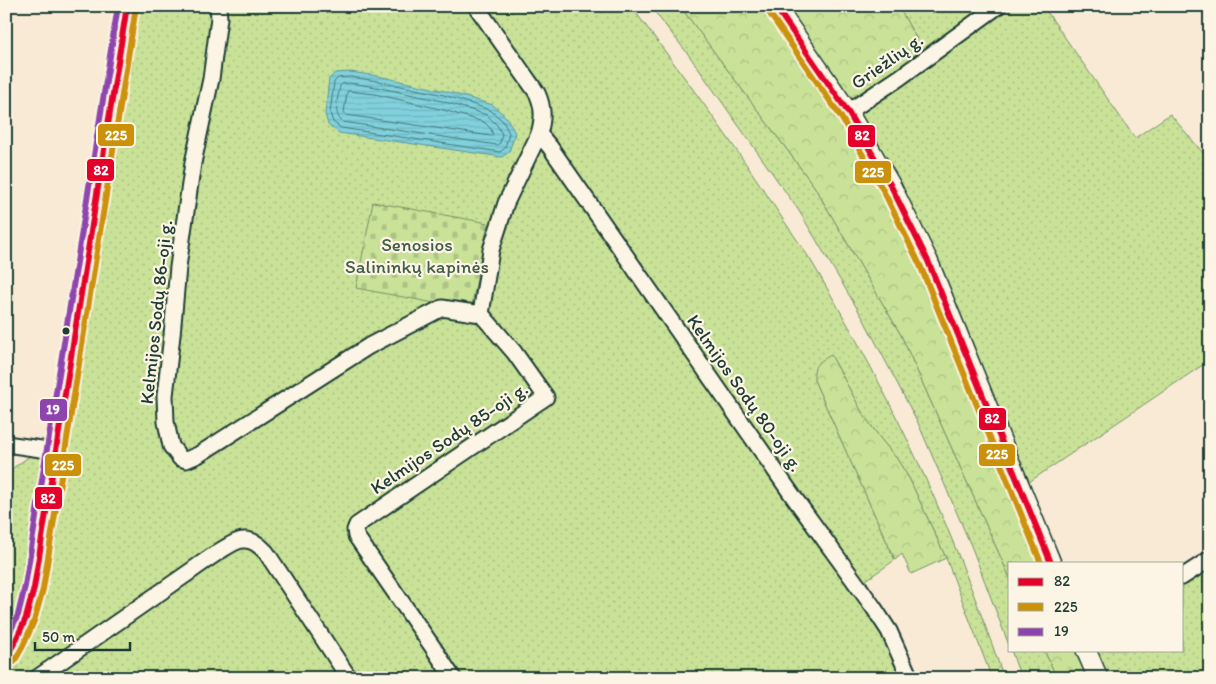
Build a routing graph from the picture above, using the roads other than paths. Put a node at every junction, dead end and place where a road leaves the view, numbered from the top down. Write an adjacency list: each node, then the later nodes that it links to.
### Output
1 (127, 6): 10 (main road)
2 (218, 6): 8 (street, Kelmijos Sodų 86-oji g.)
3 (476, 6): 7 (street)
4 (775, 6): 6 (main road)
5 (998, 6): 6 (street, Griežlių g.)
6 (848, 112): 12 (main road)
7 (539, 134): 8 (street); 19 (street, Kelmijos Sodų 80-oji g.)
8 (481, 314): 18 (street, Kelmijos Sodų 85-oji g.)
9 (6, 444): 10 (street)
10 (55, 451): 15 (main road)
11 (1210, 559): 13 (street)
12 (1051, 562)
13 (1184, 575)
14 (1087, 652): 20 (main road)
15 (6, 657)
16 (37, 678): 17 (street)
17 (350, 678)
18 (453, 678)
19 (910, 678)
20 (1098, 678)

